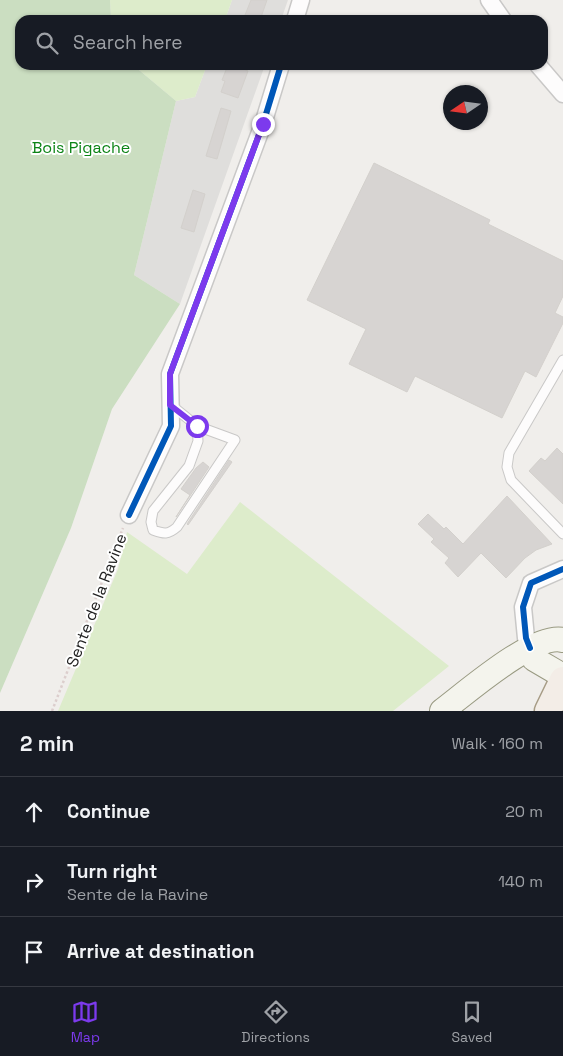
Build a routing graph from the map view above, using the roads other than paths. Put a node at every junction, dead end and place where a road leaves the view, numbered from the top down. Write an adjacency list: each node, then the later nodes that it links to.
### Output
1 (301, 0): 3 (street)
2 (489, 0): 4 (street)
3 (296, 15)
4 (500, 15)
5 (279, 70): 9 (street, Sente de la Ravine)
6 (542, 70): 7 (street)
7 (563, 94)
8 (563, 360): 12 (lane)
9 (170, 405): 10 (lane); 11 (street, Sente de la Ravine)
10 (197, 426): 10 (lane)
11 (129, 515)
12 (563, 534)
13 (563, 569): 15 (street)
14 (563, 640): 15 (main road)
15 (530, 648): 16 (main road); 17 (main road)
16 (563, 678): 18 (main road)
17 (442, 711)
18 (548, 711)

